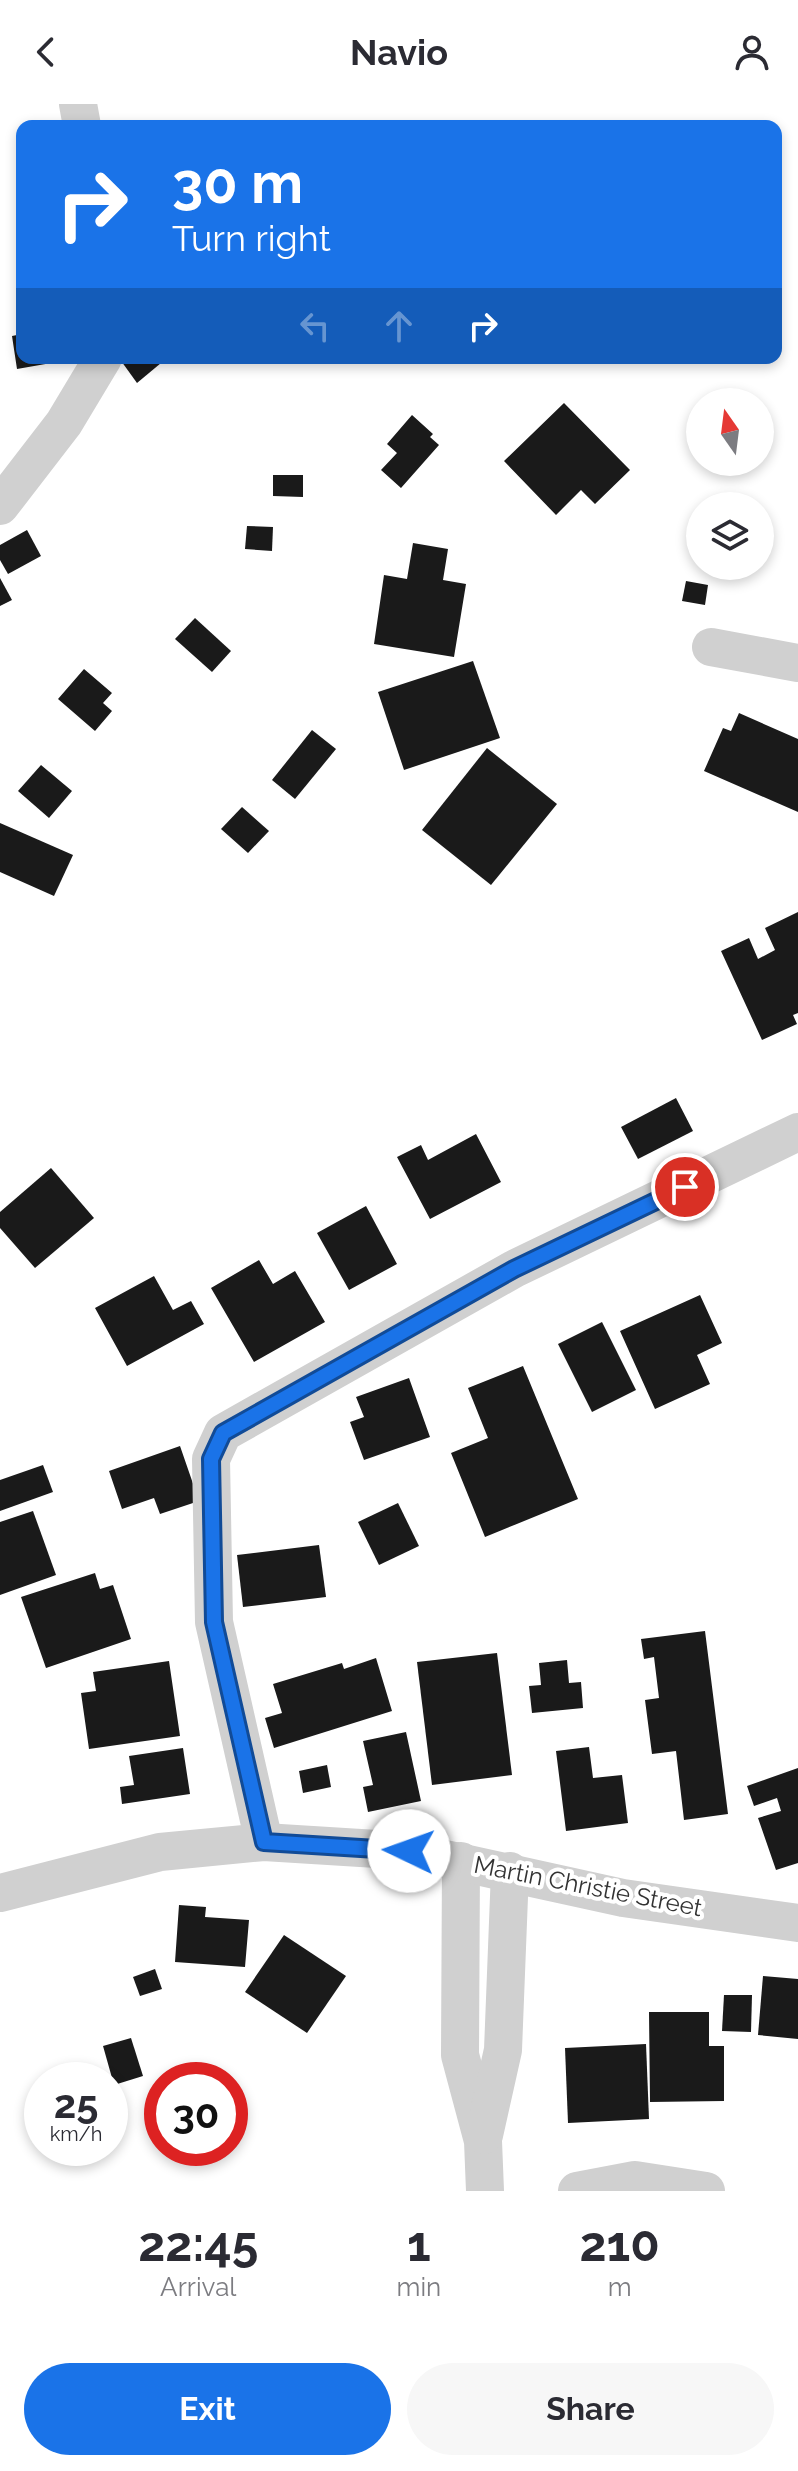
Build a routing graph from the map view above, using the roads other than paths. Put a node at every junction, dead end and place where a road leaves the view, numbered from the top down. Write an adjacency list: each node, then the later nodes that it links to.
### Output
1 (99, 364): 2 (street)
2 (0, 506)
3 (711, 647): 4 (street)
4 (798, 663)
5 (798, 1132): 6 (street)
6 (264, 1842): 7 (street, Martin Christie Street); 9 (street, Martin Christie Street)
7 (461, 1861): 8 (street, Martin Christie Street); 11 (street)
8 (510, 1871): 10 (street, Martin Christie Street); 11 (street)
9 (0, 1893)
10 (798, 1923)
11 (483, 2141): 12 (street)
12 (485, 2191)
13 (577, 2191): 14 (street)
14 (706, 2191)

